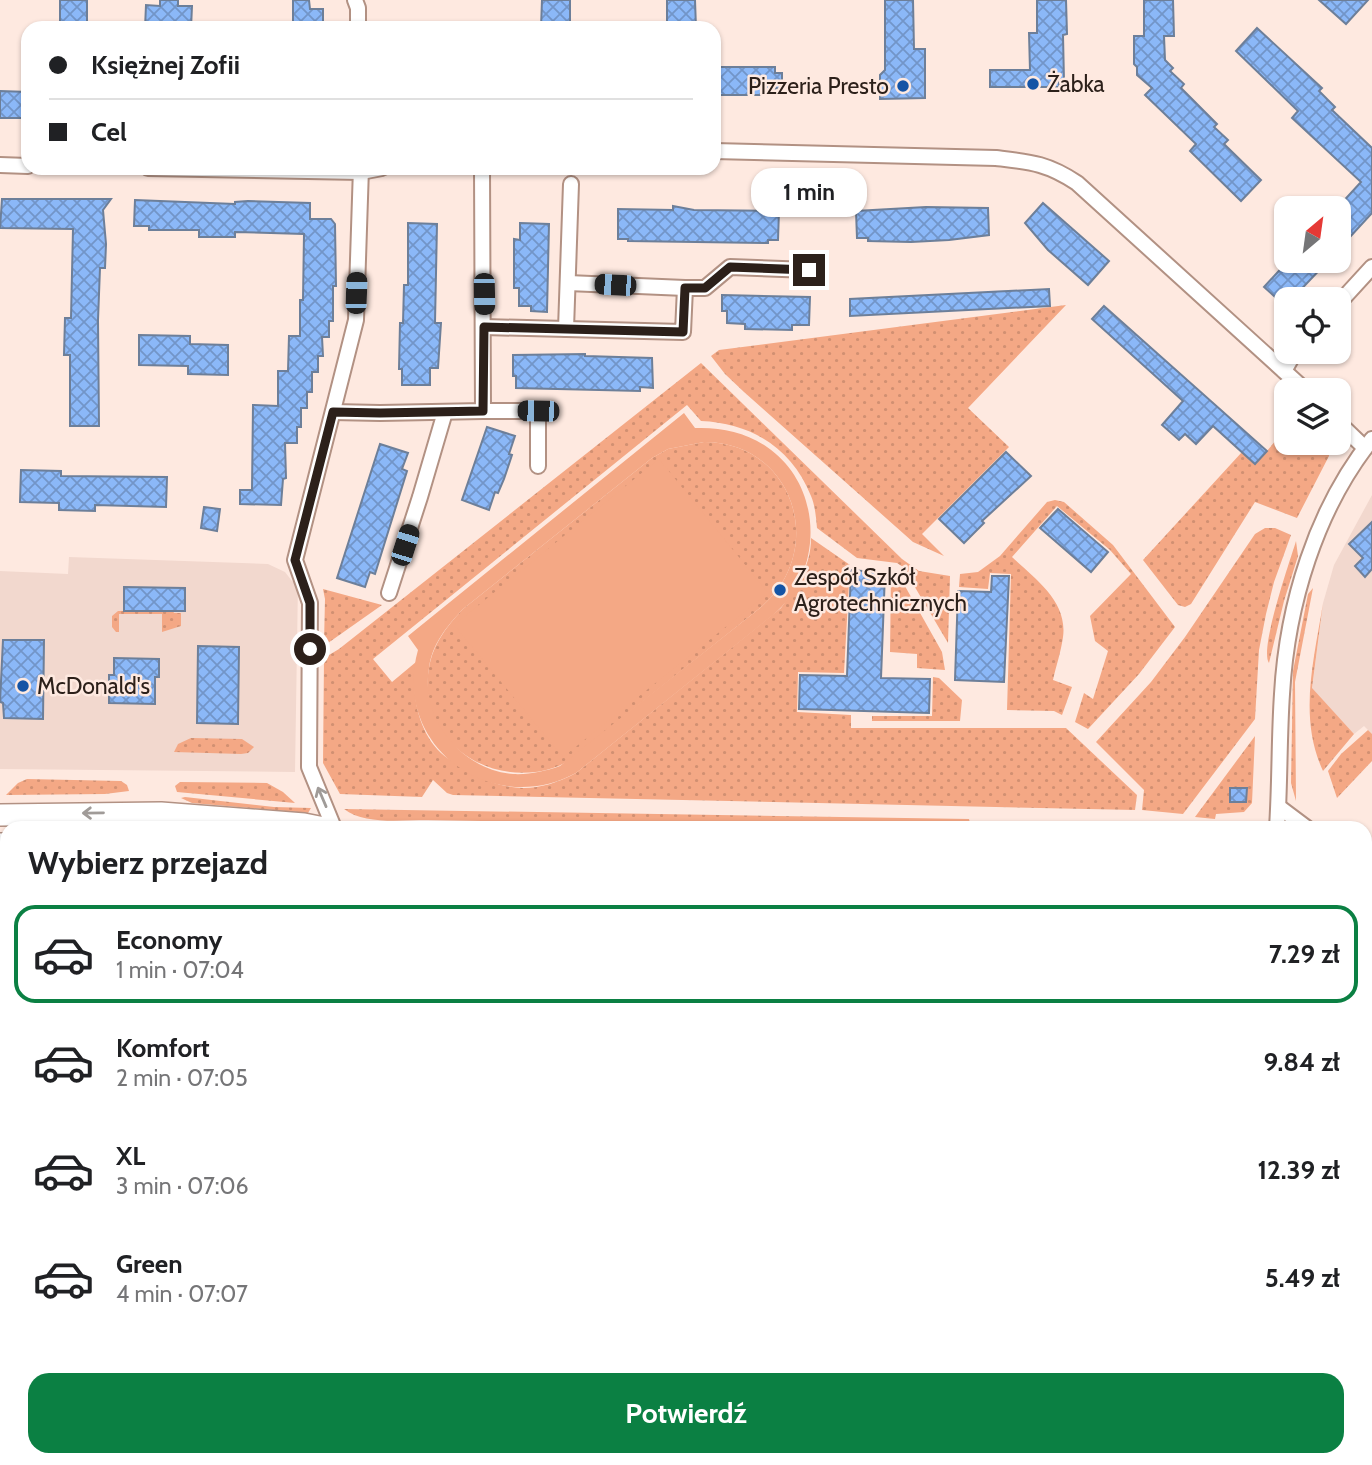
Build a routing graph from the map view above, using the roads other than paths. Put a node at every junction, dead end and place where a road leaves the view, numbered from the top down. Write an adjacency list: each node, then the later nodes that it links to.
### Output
1 (355, 0): 2 (street)
2 (358, 21)
3 (721, 151): 17 (street)
4 (0, 165): 5 (street)
5 (21, 166)
6 (361, 175): 20 (street)
7 (482, 175): 14 (street)
8 (570, 184): 11 (street)
9 (1372, 267): 13 (street)
10 (809, 270): 12 (street)
11 (568, 283): 12 (street); 15 (street)
12 (685, 288): 15 (street)
13 (1351, 290)
14 (484, 327): 15 (street); 19 (street)
15 (566, 329)
16 (1288, 364): 17 (street)
17 (1284, 371): 18 (street)
18 (1292, 378)
19 (483, 411): 21 (street); 24 (street)
20 (333, 412): 21 (street); 30 (street, one-way to 20)
21 (445, 412): 25 (street)
22 (1351, 432): 23 (street)
23 (1368, 444): 26 (street)
24 (538, 466)
25 (389, 593)
26 (1279, 807): 31 (street); 32 (street)
27 (0, 815): 28 (street, one-way to 27)
28 (161, 820): 29 (street)
29 (197, 821)
30 (331, 821)
31 (1278, 821)
32 (1298, 821)

